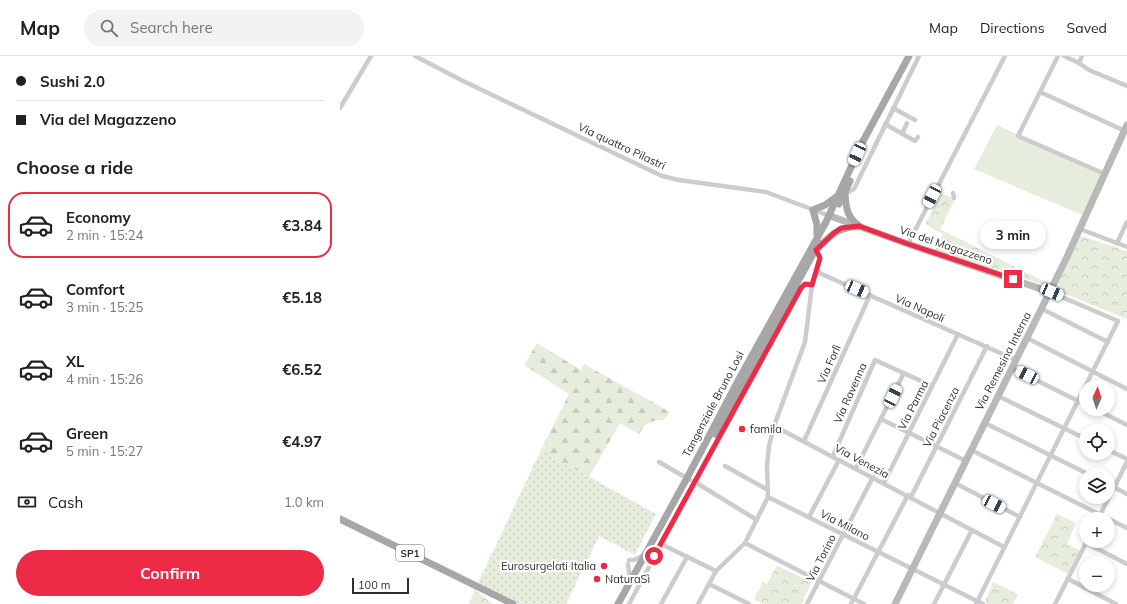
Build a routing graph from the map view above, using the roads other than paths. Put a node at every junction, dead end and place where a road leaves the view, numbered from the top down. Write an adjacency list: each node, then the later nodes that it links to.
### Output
1 (372, 56): 12 (street)
2 (415, 56): 22 (street, Via quattro Pilastri)
3 (909, 56): 21 (main road)
4 (919, 56): 13 (street)
5 (1005, 56): 29 (street)
6 (1058, 56): 11 (street)
7 (1064, 56): 9 (street)
8 (1082, 56): 9 (street)
9 (1079, 63): 10 (street)
10 (1127, 86)
11 (1040, 92): 17 (street); 20 (street)
12 (340, 108)
13 (893, 108): 14 (street); 16 (street)
14 (915, 120)
15 (907, 123): 18 (street)
16 (885, 124): 18 (street); 21 (street)
17 (1126, 128): 20 (street, Via Remesina Interna)
18 (902, 134): 19 (street)
19 (918, 137)
20 (1105, 174): 26 (street, Via Remesina Interna)
21 (841, 195): 22 (main road); 23 (main road); 25 (main road)
22 (813, 210): 23 (street, Via quattro Pilastri); 27 (main road)
23 (831, 216): 25 (street, Via del Magazzeno); 27 (main road, Tangenziale Bruno Losi); 31 (main road, Tangenziale Bruno Losi)
24 (1127, 222): 28 (street)
25 (859, 226): 29 (street, Via del Magazzeno); 31 (main road)
26 (1080, 229): 28 (street); 34 (street, Via Remesina Interna)
27 (816, 239): 72 (main road, Tangenziale Bruno Losi)
28 (1117, 243): 30 (street)
29 (908, 244): 34 (street, Via del Magazzeno)
30 (1127, 247)
31 (816, 250): 32 (street); 72 (main road, Tangenziale Bruno Losi)
32 (816, 272): 33 (street); 35 (street, Via Napoli)
33 (812, 285): 53 (street); 72 (street)
34 (1050, 292): 36 (street, Via Remesina Interna); 39 (street, Via del Magazzeno)
35 (870, 295): 37 (street, Via Napoli); 57 (street, Via Forlì)
36 (1042, 308): 38 (street, Via Remesina Interna); 39 (street)
37 (958, 334): 40 (street, Via Napoli); 45 (street, Via Parma)
38 (1027, 338): 41 (street, Via Remesina Interna); 43 (street)
39 (1108, 342): 43 (street)
40 (986, 346): 41 (street, Via Napoli); 58 (street, Via Piacenza)
41 (1016, 360): 42 (street, Via Remesina Interna)
42 (1012, 368): 47 (street, Via Remesina Interna); 48 (street)
43 (1093, 371): 46 (street); 48 (street)
44 (904, 373): 45 (street); 50 (street); 61 (street, Via Ravenna)
45 (932, 386): 55 (street, Via Parma)
46 (1127, 389)
47 (998, 396): 51 (street, Via Remesina Interna); 54 (street)
48 (1078, 400): 54 (street)
49 (1109, 416): 52 (street)
50 (881, 419): 55 (street); 69 (street)
51 (985, 423): 59 (street, Via Remesina Interna); 62 (street)
52 (1127, 425)
53 (774, 426): 57 (street, Via Venezia); 78 (street)
54 (1063, 428): 56 (street); 62 (street)
55 (909, 432): 58 (street); 73 (street, Via Parma)
56 (1079, 436)
57 (804, 441): 61 (street, Via Venezia)
58 (936, 447): 65 (street); 80 (street, Via Piacenza)
59 (971, 450): 65 (street, Via Remesina Interna); 75 (street)
60 (1115, 453): 63 (street)
61 (832, 456): 64 (street, Via Venezia)
62 (1051, 456): 70 (street); 75 (street)
63 (1127, 459)
64 (839, 460): 69 (street, Via Venezia); 85 (street)
65 (966, 461): 74 (street, Via Remesina Interna)
66 (659, 462): 72 (street)
67 (1127, 462): 76 (street)
68 (725, 466): 78 (street)
69 (856, 468): 71 (street, Via Venezia)
70 (1079, 470)
71 (873, 477): 73 (street, Via Venezia); 91 (street, Via Torino)
72 (691, 480): 87 (street); 93 (street); 98 (main road, Tangenziale Bruno Losi); 117 (main road, Tangenziale Bruno Losi)
73 (884, 483): 80 (street, Via Venezia)
74 (955, 484): 83 (street, Via Remesina Interna); 84 (street)
75 (1037, 484): 82 (street); 84 (street)
76 (1115, 485)
77 (1115, 488): 79 (street)
78 (768, 490): 81 (street)
79 (1127, 494)
80 (909, 496): 83 (street, Via Venezia); 97 (street, Via Piacenza)
81 (768, 497): 85 (street, Via Milano); 87 (street)
82 (1090, 512)
83 (940, 513): 90 (street, Via Venezia); 101 (street, Via Remesina Interna)
84 (1020, 516): 94 (street)
85 (809, 517): 91 (street, Via Milano)
86 (340, 519): 108 (main road, SP1)
87 (757, 520): 92 (street)
88 (1115, 523): 89 (street)
89 (1127, 528)
90 (972, 530): 94 (street, Via Venezia); 107 (street)
91 (843, 534): 97 (street, Via Milano); 105 (street, Via Torino)
92 (745, 543): 102 (street); 105 (street)
93 (661, 544): 99 (street); 118 (street)
94 (1004, 547): 112 (street)
95 (1084, 548): 103 (street)
96 (1098, 548): 100 (street)
97 (878, 553): 101 (street, Via Milano); 111 (street, Via Piacenza)
98 (645, 554): 104 (main road, Tangenziale Bruno Losi); 104 (street)
99 (687, 557): 102 (street); 119 (street)
100 (1127, 564)
101 (913, 570): 107 (street, Via Milano); 125 (street, Via Remesina Interna)
102 (716, 571): 106 (street)
103 (1068, 579): 110 (street); 128 (street)
104 (630, 581): 109 (main road, Tangenziale Bruno Losi)
105 (819, 581): 111 (street); 122 (street, Via Torino)
106 (709, 584): 120 (street); 121 (street)
107 (944, 585): 112 (street, Via Milano); 126 (street)
108 (479, 587): 113 (main road, SP1); 114 (main road, SP1)
109 (623, 595): 115 (main road); 116 (main road, Tangenziale Bruno Losi)
110 (1104, 598): 129 (street); 130 (street)
111 (854, 599): 123 (street, Via Piacenza); 124 (street)
112 (977, 603): 127 (street, Via Milano)
113 (503, 604)
114 (513, 604)
115 (615, 604)
116 (618, 604)
117 (624, 604)
118 (629, 604)
119 (661, 604)
120 (698, 604)
121 (749, 604)
122 (807, 604)
123 (851, 604)
124 (864, 604)
125 (895, 604)
126 (934, 604)
127 (983, 604)
128 (1055, 604)
129 (1101, 604)
130 (1116, 604)

